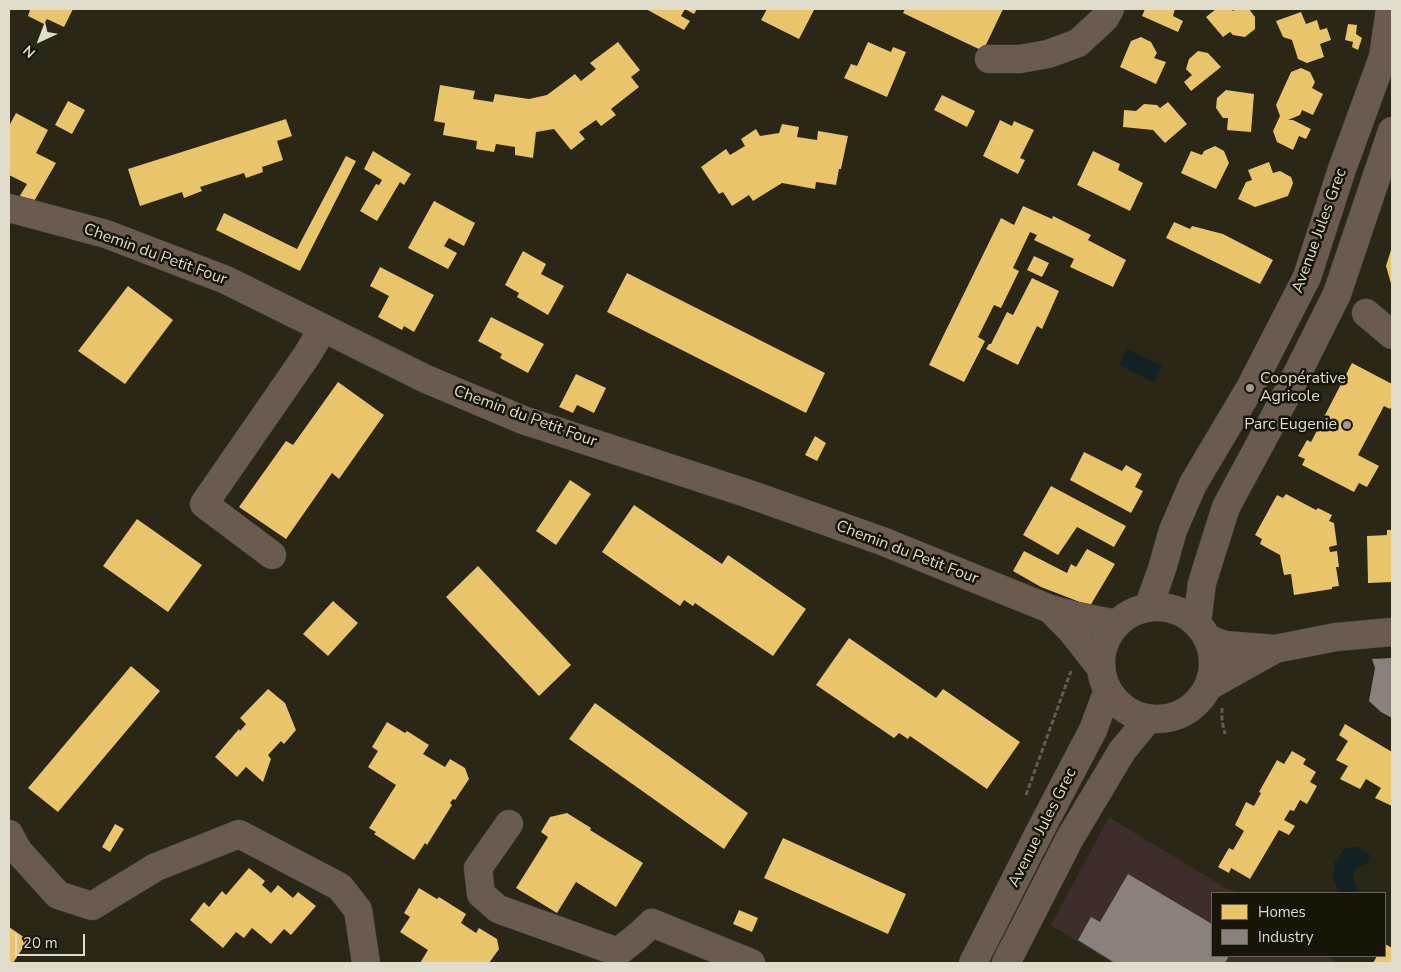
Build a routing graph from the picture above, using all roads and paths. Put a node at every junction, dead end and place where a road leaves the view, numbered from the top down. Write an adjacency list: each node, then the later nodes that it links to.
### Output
1 (1110, 9): 4 (street)
2 (1390, 9): 3 (street, Avenue Jules Grec)
3 (1387, 48): 11 (street, Avenue Jules Grec)
4 (989, 60)
5 (1392, 131): 14 (street)
6 (9, 208): 8 (street, Chemin du Petit Four)
7 (1366, 313): 9 (street)
8 (322, 328): 10 (street); 12 (street, Chemin du Petit Four)
9 (1392, 335)
10 (272, 554)
11 (1148, 608): 13 (street); 14 (street)
12 (1050, 609): 13 (street, Chemin du Petit Four); 18 (street, Chemin du Petit Four)
13 (1117, 624): 18 (street)
14 (1203, 631): 16 (street); 19 (street)
15 (1392, 632): 16 (street)
16 (1275, 648): 19 (street)
17 (1072, 667): 21 (path, Avenue Jules Grec)
18 (1105, 679): 20 (street); 26 (street, Avenue Jules Grec)
19 (1209, 686): 20 (street)
20 (1148, 718): 27 (street, Avenue Jules Grec)
21 (1026, 795)
22 (509, 824): 25 (street)
23 (9, 834): 24 (street)
24 (366, 963)
25 (751, 963)
26 (973, 963)
27 (1006, 963)

